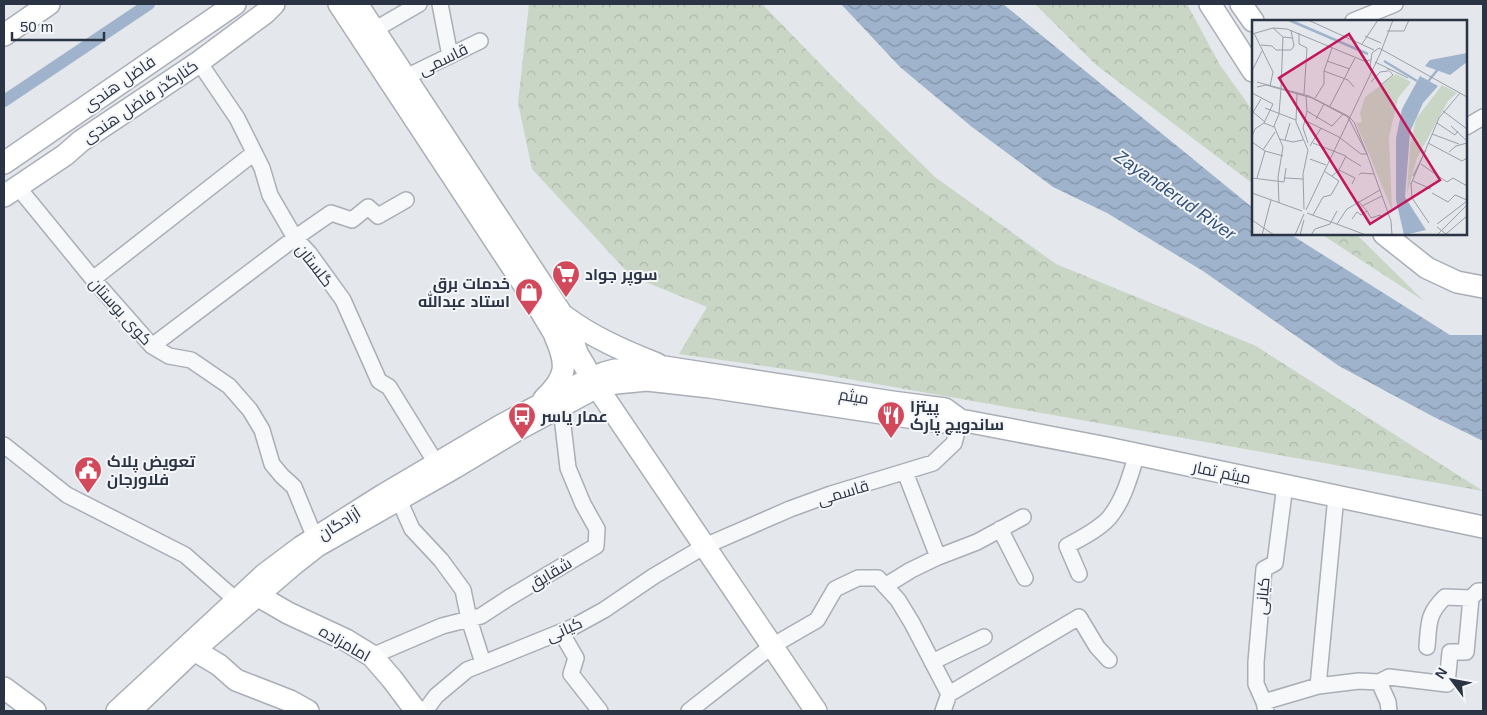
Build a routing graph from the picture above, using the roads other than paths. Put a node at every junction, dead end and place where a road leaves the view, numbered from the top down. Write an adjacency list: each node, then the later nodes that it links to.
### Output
1 (49, 4): 14 (main road)
2 (235, 4): 23 (main road, فاضل هندی)
3 (274, 4): 17 (main road, کنارگذر فاضل هندی)
4 (339, 4): 30 (main road)
5 (357, 4): 13 (main road)
6 (419, 4): 13 (street)
7 (440, 4): 16 (street)
8 (1210, 4): 18 (main road)
9 (1241, 4): 11 (main road)
10 (1394, 4): 12 (street)
11 (1252, 20)
12 (1355, 20)
13 (374, 30): 19 (main road)
14 (4, 34)
15 (480, 41): 16 (street, قاسمی)
16 (450, 56): 19 (street, قاسمی)
17 (199, 62): 22 (street, گلستان); 24 (main road, کنارگذر فاضل هندی)
18 (1252, 69)
19 (406, 77): 30 (main road)
20 (1483, 117): 21 (street)
21 (1467, 126)
22 (254, 152): 27 (street, گلستان); 28 (street)
23 (4, 163)
24 (10, 191): 28 (street, کوی بوستان)
25 (406, 200): 27 (street)
26 (1385, 235): 29 (main road)
27 (295, 238): 31 (street); 39 (street, گلستان)
28 (92, 279): 31 (street, کوی بوستان)
29 (1483, 287)
30 (559, 324): 32 (main road); 33 (main road); 34 (main road)
31 (152, 346): 47 (street, کوی بوستان)
32 (664, 367): 33 (main road, میثم); 36 (main road, میثم)
33 (594, 382): 34 (main road, آزادگان); 35 (main road, آزادگان); 36 (main road, میثم); 48 (main road)
34 (534, 408): 39 (main road, آزادگان)
35 (560, 408): 43 (main road, آزادگان); 56 (street, شقایق)
36 (960, 420): 38 (main road, میثم تمار); 40 (street, قاسمی)
37 (4, 445): 55 (street)
38 (1137, 454): 41 (main road, میثم تمار); 50 (street)
39 (436, 463): 47 (main road, آزادگان)
40 (905, 472): 48 (street, قاسمی); 49 (street)
41 (1285, 485): 42 (main road, میثم تمار); 70 (street, کیانی)
42 (1336, 496): 45 (main road, میثم تمار); 67 (street)
43 (399, 500): 54 (main road, آزادگان); 56 (street)
44 (1023, 517): 46 (street)
45 (1483, 527)
46 (1000, 529): 49 (street); 51 (street)
47 (315, 538): 55 (main road, آزادگان)
48 (705, 546): 57 (street, کیانی); 59 (main road)
49 (938, 557): 52 (street)
50 (1079, 574)
51 (1025, 578)
52 (885, 586): 59 (street); 64 (street)
53 (1477, 594): 60 (street); 66 (street)
54 (257, 595): 61 (main road, آزادگان); 62 (main road, امامزاده)
55 (236, 600): 72 (main road, آزادگان)
56 (469, 619): 62 (street, شقایق); 65 (street)
57 (561, 632): 65 (street, کیانی); 77 (street)
58 (984, 637): 64 (street)
59 (772, 646): 78 (street); 79 (main road)
60 (1427, 647)
61 (194, 650): 73 (main road, آزادگان); 74 (main road)
62 (372, 656): 75 (main road, امامزاده)
63 (1109, 660): 69 (street)
64 (932, 662): 69 (street)
65 (483, 663): 76 (street, کیانی)
66 (1379, 682): 67 (street); 81 (street)
67 (1318, 686): 70 (street)
68 (4, 688): 71 (main road)
69 (949, 694): 80 (street)
70 (1265, 707)
71 (35, 711)
72 (116, 711)
73 (130, 711)
74 (308, 711)
75 (416, 711)
76 (425, 711)
77 (600, 711)
78 (689, 711)
79 (816, 711)
80 (943, 711)
81 (1389, 711)

